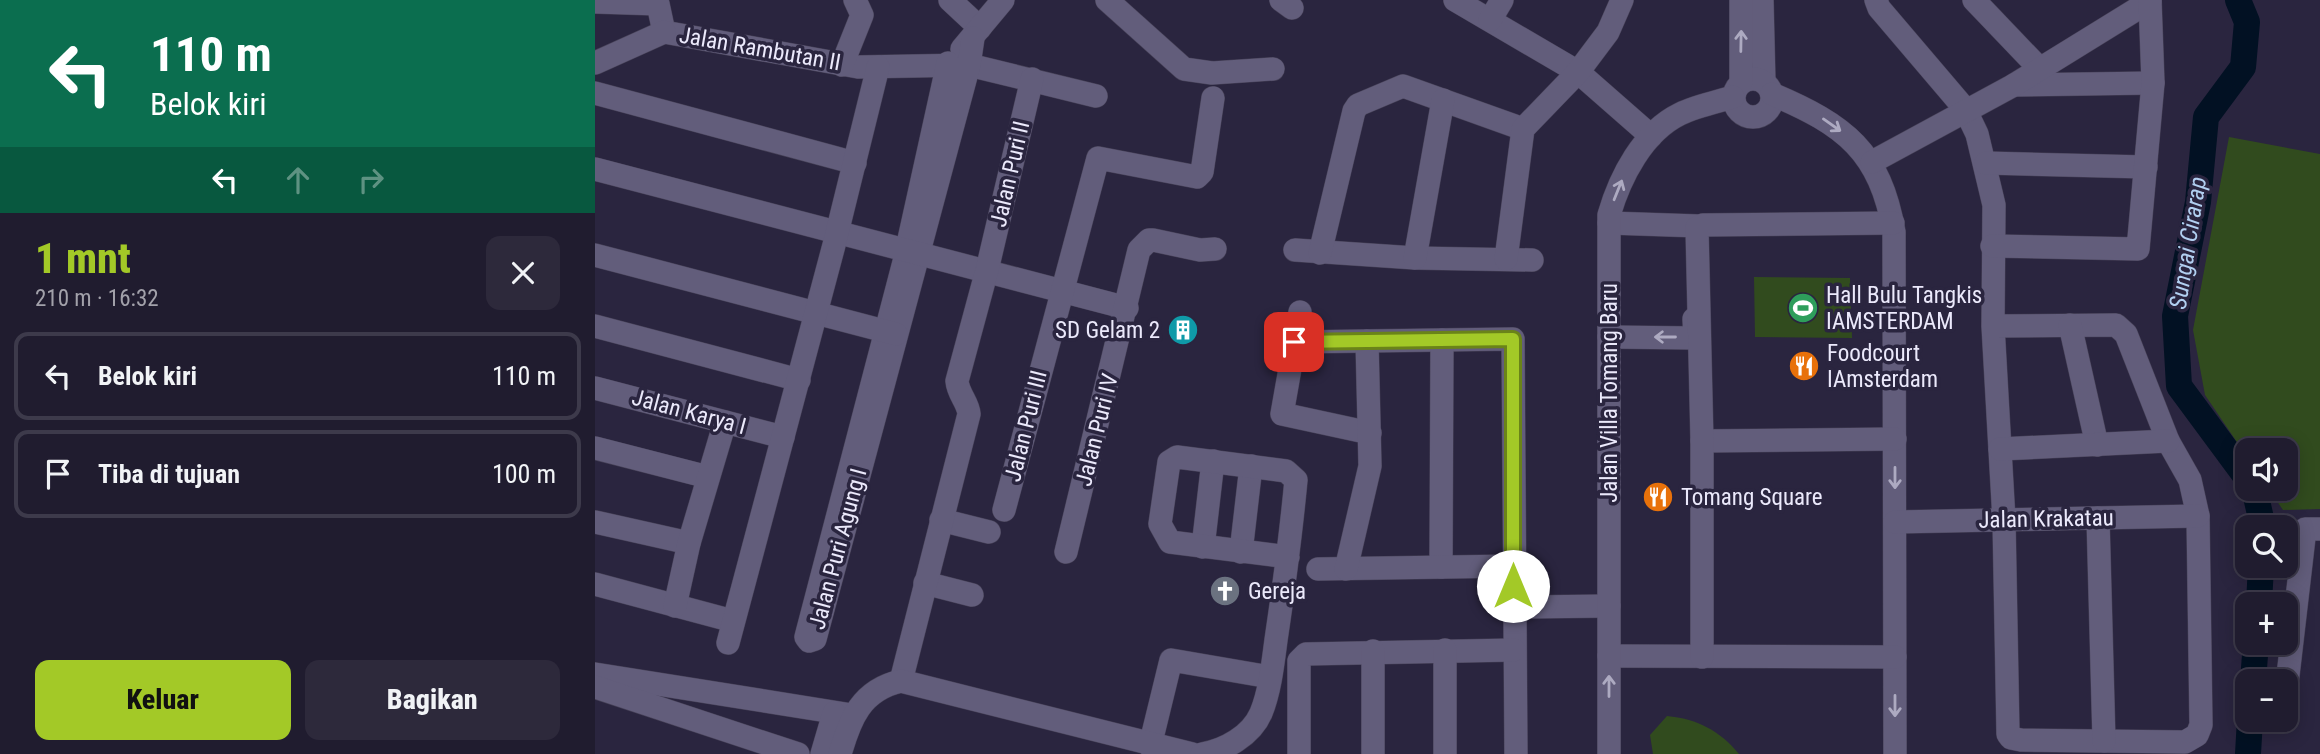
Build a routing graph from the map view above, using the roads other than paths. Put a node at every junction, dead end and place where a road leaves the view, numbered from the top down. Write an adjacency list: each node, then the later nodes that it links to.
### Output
1 (855, 0): 20 (street)
2 (950, 0): 17 (street)
3 (1003, 0): 17 (street)
4 (1107, 0): 23 (street)
5 (1455, 0): 15 (street)
6 (1502, 0): 15 (street)
7 (1622, 0): 24 (street)
8 (1741, 0): 29 (street, one-way to 8)
9 (1762, 0): 28 (street)
10 (1876, 0): 34 (street)
11 (1974, 0): 22 (street)
12 (2150, 0): 22 (street); 26 (street)
13 (595, 2): 14 (street, Jalan Rambutan II)
14 (659, 2): 16 (street, Jalan Rambutan II)
15 (1490, 20): 24 (street)
16 (664, 32): 18 (street); 20 (street, Jalan Rambutan II)
17 (977, 33): 19 (street)
18 (595, 63)
19 (959, 64): 21 (street, Jalan Rambutan II); 25 (street, Jalan Rambutan II); 53 (street, Jalan Puri Agung I)
20 (842, 65): 21 (street, Jalan Rambutan II)
21 (878, 67): 38 (street)
22 (2039, 68): 27 (street)
23 (1273, 69)
24 (1579, 72): 35 (street); 36 (street)
25 (1032, 79): 31 (street, Jalan Rambutan II); 57 (street, Jalan Puri II)
26 (2153, 83): 27 (street); 40 (street)
27 (2014, 85): 34 (street)
28 (1768, 88): 29 (street); 29 (street); 37 (street, one-way to 37)
29 (1737, 90): 36 (street, Jalan Villa Tomang Baru)
30 (595, 93): 38 (street)
31 (1096, 96)
32 (1213, 98): 58 (street, Jalan Puri III)
33 (1443, 100): 35 (street); 51 (street); 54 (street)
34 (1965, 109): 37 (street); 39 (street)
35 (1523, 129): 55 (street)
36 (1651, 136): 44 (street, Jalan Villa Tomang Baru, one-way to 36)
37 (1872, 162): 45 (street)
38 (855, 163): 47 (street)
39 (1986, 163): 40 (street); 48 (street)
40 (2146, 167): 48 (street)
41 (595, 169): 43 (street)
42 (595, 183): 43 (street)
43 (692, 200): 47 (street)
44 (1609, 223): 46 (street); 66 (street, Jalan Villa Tomang Baru)
45 (1893, 223): 46 (street); 75 (street)
46 (1695, 225): 66 (street, one-way to 66); 76 (street)
47 (836, 239): 53 (street); 60 (street)
48 (1992, 246): 64 (street)
49 (1215, 249): 61 (street)
50 (1296, 250): 51 (street)
51 (1320, 253): 54 (street)
52 (595, 255): 60 (street)
53 (911, 257): 57 (street); 65 (street, Jalan Puri Agung I)
54 (1415, 258): 55 (street)
55 (1506, 259): 56 (street)
56 (1532, 260)
57 (986, 276): 58 (street); 88 (street, Jalan Puri II)
58 (1059, 295): 61 (street); 85 (street, Jalan Puri III)
59 (1300, 312): 69 (street)
60 (815, 313): 65 (street); 70 (street)
61 (1125, 314): 97 (street, Jalan Puri IV)
62 (2070, 325): 64 (street); 77 (street); 78 (street)
63 (595, 326): 70 (street)
64 (1993, 326): 80 (street)
65 (890, 333): 84 (street, Jalan Puri Agung I)
66 (1609, 337): 107 (street, Jalan Villa Tomang Baru)
67 (1442, 340): 68 (street); 99 (street); 100 (street)
68 (1367, 341): 69 (street); 73 (street)
69 (1294, 342): 73 (street)
70 (799, 380): 74 (street)
71 (595, 388): 72 (street, Jalan Karya I)
72 (725, 422): 74 (street, Jalan Karya I); 83 (street)
73 (1370, 433): 102 (street)
74 (783, 437): 109 (street)
75 (1895, 439): 76 (street); 91 (street, one-way to 91)
76 (1702, 441): 115 (street)
77 (2168, 441): 78 (street); 86 (street)
78 (2097, 445): 80 (street)
79 (595, 448): 83 (street)
80 (2000, 449): 89 (street)
81 (1213, 461): 82 (street); 95 (street); 95 (street)
82 (1251, 466): 96 (street); 98 (street)
83 (708, 477): 94 (street)
84 (844, 506)
85 (1004, 510)
86 (2198, 516): 87 (street, Jalan Krakatau); 123 (street)
87 (2098, 518): 89 (street, Jalan Krakatau); 123 (street)
88 (941, 520): 93 (street); 103 (street, Jalan Puri II)
89 (2004, 520): 91 (street, Jalan Krakatau); 123 (street)
90 (595, 522): 94 (street)
91 (1895, 522): 116 (street)
92 (2320, 528): 117 (street)
93 (989, 532)
94 (689, 544): 106 (street)
95 (1203, 547): 96 (street)
96 (1241, 551): 98 (street)
97 (1066, 552)
98 (1288, 557): 119 (street)
99 (1513, 566): 100 (street); 108 (street)
100 (1441, 567): 102 (street)
101 (1318, 569): 102 (street)
102 (1346, 569)
103 (925, 583): 105 (street); 120 (street, Jalan Puri II)
104 (595, 584): 106 (street)
105 (972, 595)
106 (675, 606): 109 (street)
107 (1609, 606): 108 (street); 114 (street, Jalan Villa Tomang Baru)
108 (1513, 607): 112 (street)
109 (733, 621): 110 (street)
110 (728, 643)
111 (1445, 650): 112 (street); 113 (street); 132 (street)
112 (1514, 650): 133 (street)
113 (1373, 651): 130 (street); 131 (street)
114 (1609, 656): 115 (street); 134 (street, Jalan Villa Tomang Baru, one-way to 114)
115 (1702, 657): 116 (street)
116 (1895, 657): 135 (street, one-way to 135)
117 (2289, 669)
118 (595, 674): 122 (street)
119 (1271, 677): 124 (street); 129 (street)
120 (901, 681): 122 (street); 124 (street)
121 (595, 687): 125 (street)
122 (843, 714): 126 (street); 127 (street)
123 (2104, 741)
124 (1150, 746): 128 (street)
125 (798, 754)
126 (822, 754)
127 (840, 754)
128 (1192, 754)
129 (1202, 754)
130 (1299, 754)
131 (1373, 754)
132 (1444, 754)
133 (1516, 754)
134 (1609, 754)
135 (1895, 754)

